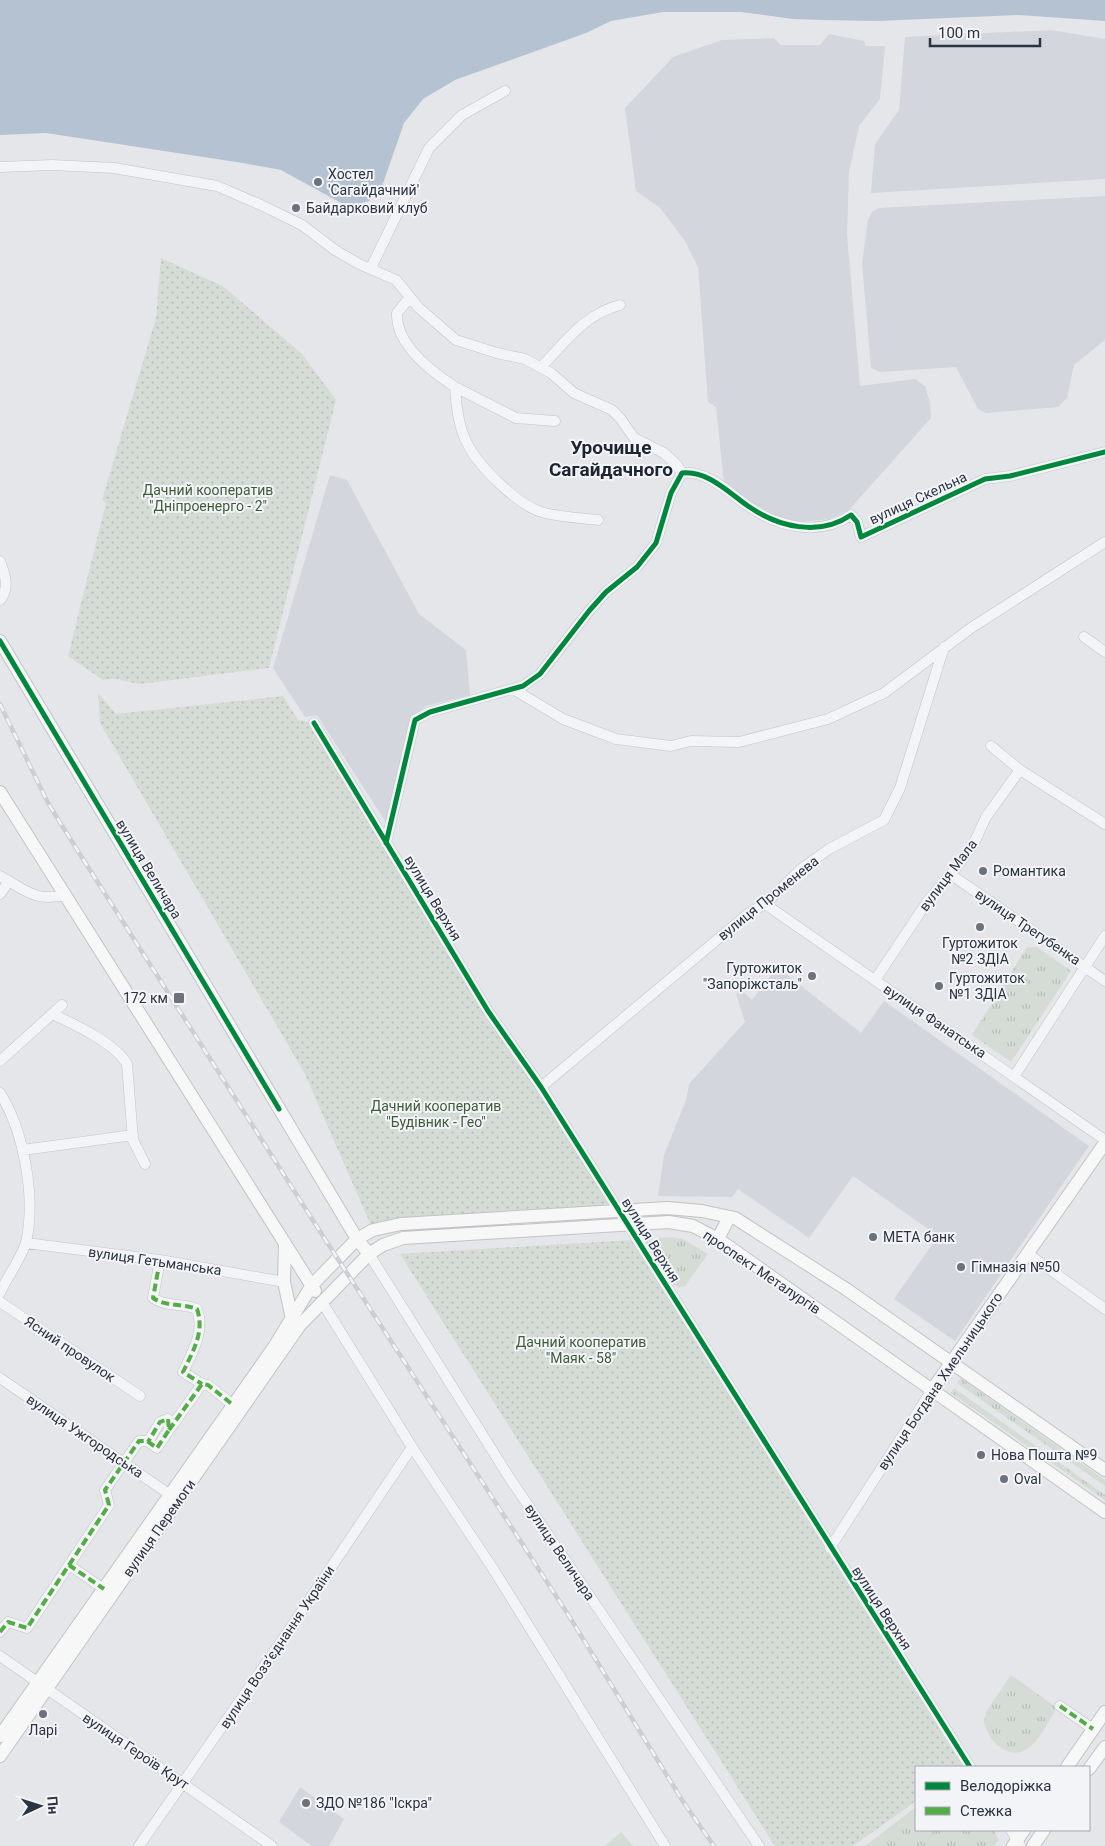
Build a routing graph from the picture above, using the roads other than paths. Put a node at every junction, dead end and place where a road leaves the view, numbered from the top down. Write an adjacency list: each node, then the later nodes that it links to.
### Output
1 (505, 91): 3 (street)
2 (0, 167): 3 (street)
3 (371, 268): 4 (street)
4 (410, 297): 6 (street); 7 (street)
5 (620, 305): 6 (street)
6 (541, 367): 10 (street)
7 (455, 387): 8 (street); 11 (street)
8 (555, 421)
9 (1105, 452): 10 (street, вулиця Скельна)
10 (682, 473): 19 (street)
11 (598, 520)
12 (1105, 542): 17 (street)
13 (0, 561): 14 (street)
14 (0, 600)
15 (1084, 637): 18 (street)
16 (0, 641): 48 (main road, вулиця Величара)
17 (944, 647): 19 (street); 30 (street, вулиця Променева)
18 (1105, 652)
19 (513, 689): 25 (street)
20 (314, 723): 25 (street, вулиця Верхня)
21 (991, 746): 22 (street)
22 (1020, 770): 24 (street); 26 (street, вулиця Мала)
23 (0, 792): 29 (main road)
24 (1105, 824)
25 (386, 843): 39 (street, вулиця Верхня)
26 (950, 874): 32 (street, вулиця Трегубенка); 33 (street, вулиця Мала)
27 (4, 879): 28 (street); 29 (street)
28 (0, 894)
29 (65, 895): 51 (main road)
30 (765, 904): 33 (street, вулиця Фанатська); 39 (street, вулиця Променева)
31 (1105, 936): 32 (street)
32 (1084, 966): 34 (street, вулиця Трегубенка); 38 (street)
33 (875, 980): 38 (street, вулиця Фанатська)
34 (1105, 981)
35 (62, 1005): 36 (street)
36 (52, 1014): 37 (street); 41 (street)
37 (0, 1061)
38 (1014, 1075): 42 (street, вулиця Фанатська)
39 (541, 1086): 45 (street, вулиця Верхня)
40 (0, 1093): 43 (street)
41 (133, 1135): 43 (street); 44 (street)
42 (1105, 1142): 52 (main road, вулиця Богдана Хмельницького)
43 (23, 1150): 50 (street)
44 (145, 1164)
45 (620, 1211): 46 (main road, проспект Металургів); 47 (street, вулиця Верхня); 48 (main road, проспект Металургів)
46 (729, 1217): 49 (main road); 62 (main road, проспект Металургів)
47 (629, 1225): 49 (main road, проспект Металургів); 53 (main road, проспект Металургів); 73 (street, вулиця Верхня)
48 (357, 1239): 53 (main road, вулиця Величара); 56 (main road, проспект Металургів)
49 (718, 1239): 65 (main road, проспект Металургів)
50 (26, 1243): 54 (street, вулиця Гетьманська); 57 (street)
51 (285, 1243): 55 (main road); 56 (main road)
52 (1027, 1253): 60 (street); 62 (main road, вулиця Богдана Хмельницького)
53 (369, 1254): 59 (main road, проспект Металургів); 93 (street, вулиця Величара)
54 (160, 1260): 55 (street, вулиця Гетьманська); 64 (street)
55 (284, 1282): 61 (main road)
56 (312, 1285): 59 (main road); 61 (main road, вулиця Перемоги)
57 (0, 1293)
58 (0, 1302): 66 (street, Ясний провулок)
59 (322, 1302): 61 (main road, вулиця Перемоги); 68 (street)
60 (1105, 1309)
61 (295, 1321): 67 (main road, вулиця Перемоги); 78 (main road, вулиця Перемоги)
62 (951, 1361): 65 (main road, вулиця Богдана Хмельницького); 70 (main road, проспект Металургів)
63 (0, 1378): 69 (street, вулиця Ужгородська)
64 (202, 1384): 67 (street); 69 (street)
65 (932, 1390): 72 (main road, проспект Металургів); 73 (street, вулиця Богдана Хмельницького)
66 (140, 1396)
67 (233, 1405): 71 (main road, вулиця Перемоги)
68 (412, 1447): 88 (street, вулиця Воззʼєднання України); 92 (street)
69 (124, 1462): 71 (street, вулиця Ужгородська); 74 (street)
70 (1105, 1470)
71 (168, 1494): 75 (main road, вулиця Перемоги)
72 (1105, 1512)
73 (830, 1548): 85 (street, вулиця Верхня)
74 (69, 1565): 75 (street); 76 (street)
75 (104, 1589): 78 (main road, вулиця Перемоги)
76 (0, 1632)
77 (0, 1656): 78 (street, вулиця Героїв Крут)
78 (43, 1687): 82 (main road, вулиця Перемоги); 84 (main road, вулиця Перемоги); 88 (street, вулиця Героїв Крут)
79 (1060, 1706): 81 (street)
80 (1105, 1712): 81 (main road)
81 (1093, 1729): 86 (main road)
82 (0, 1736)
83 (1105, 1747): 87 (main road)
84 (0, 1756)
85 (969, 1766)
86 (1068, 1766)
87 (1090, 1768)
88 (184, 1784): 90 (street, вулиця Воззʼєднання України); 91 (street, вулиця Героїв Крут)
89 (1043, 1831): 94 (main road)
90 (139, 1846)
91 (272, 1846)
92 (666, 1846)
93 (759, 1846)
94 (1033, 1846)

